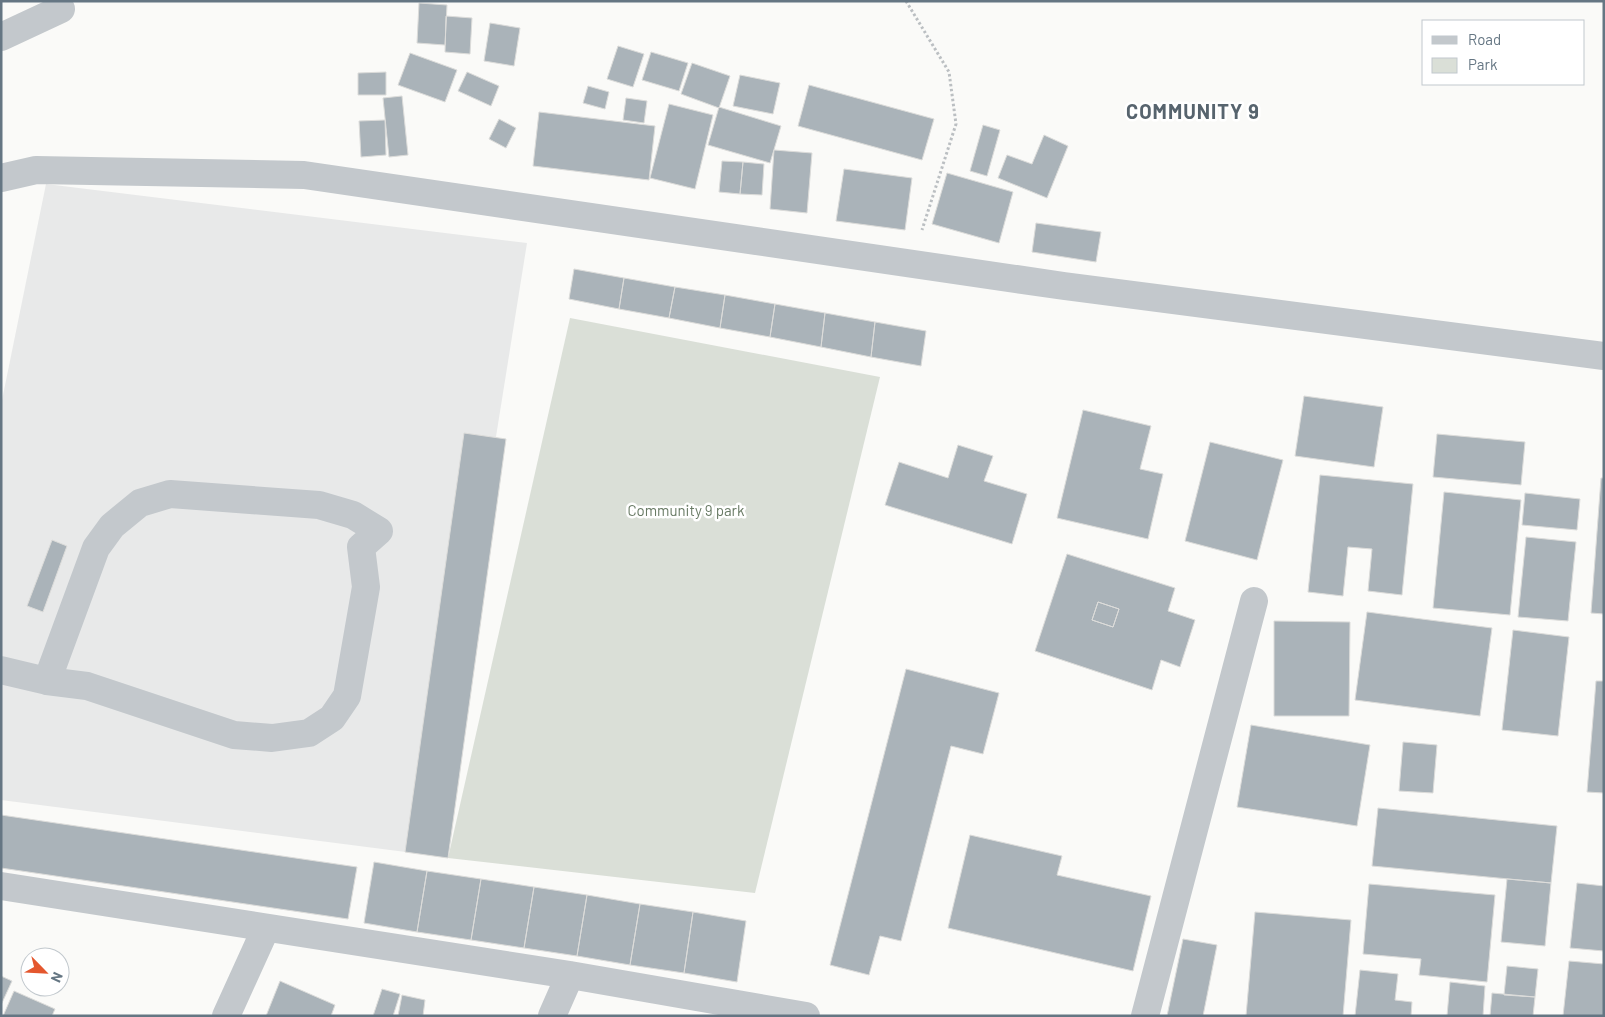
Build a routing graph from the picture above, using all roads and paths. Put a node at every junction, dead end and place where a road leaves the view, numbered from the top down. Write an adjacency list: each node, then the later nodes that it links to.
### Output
1 (906, 1): 5 (path)
2 (61, 8): 3 (street)
3 (1, 37)
4 (1, 178): 5 (street)
5 (911, 264): 6 (street)
6 (1604, 356)
7 (1254, 601): 16 (street)
8 (1, 670): 9 (street)
9 (47, 681): 9 (street)
10 (1, 886): 11 (street)
11 (266, 928): 12 (street); 13 (street)
12 (570, 975): 14 (street); 15 (street)
13 (226, 1016)
14 (552, 1016)
15 (806, 1016)
16 (1144, 1016)

